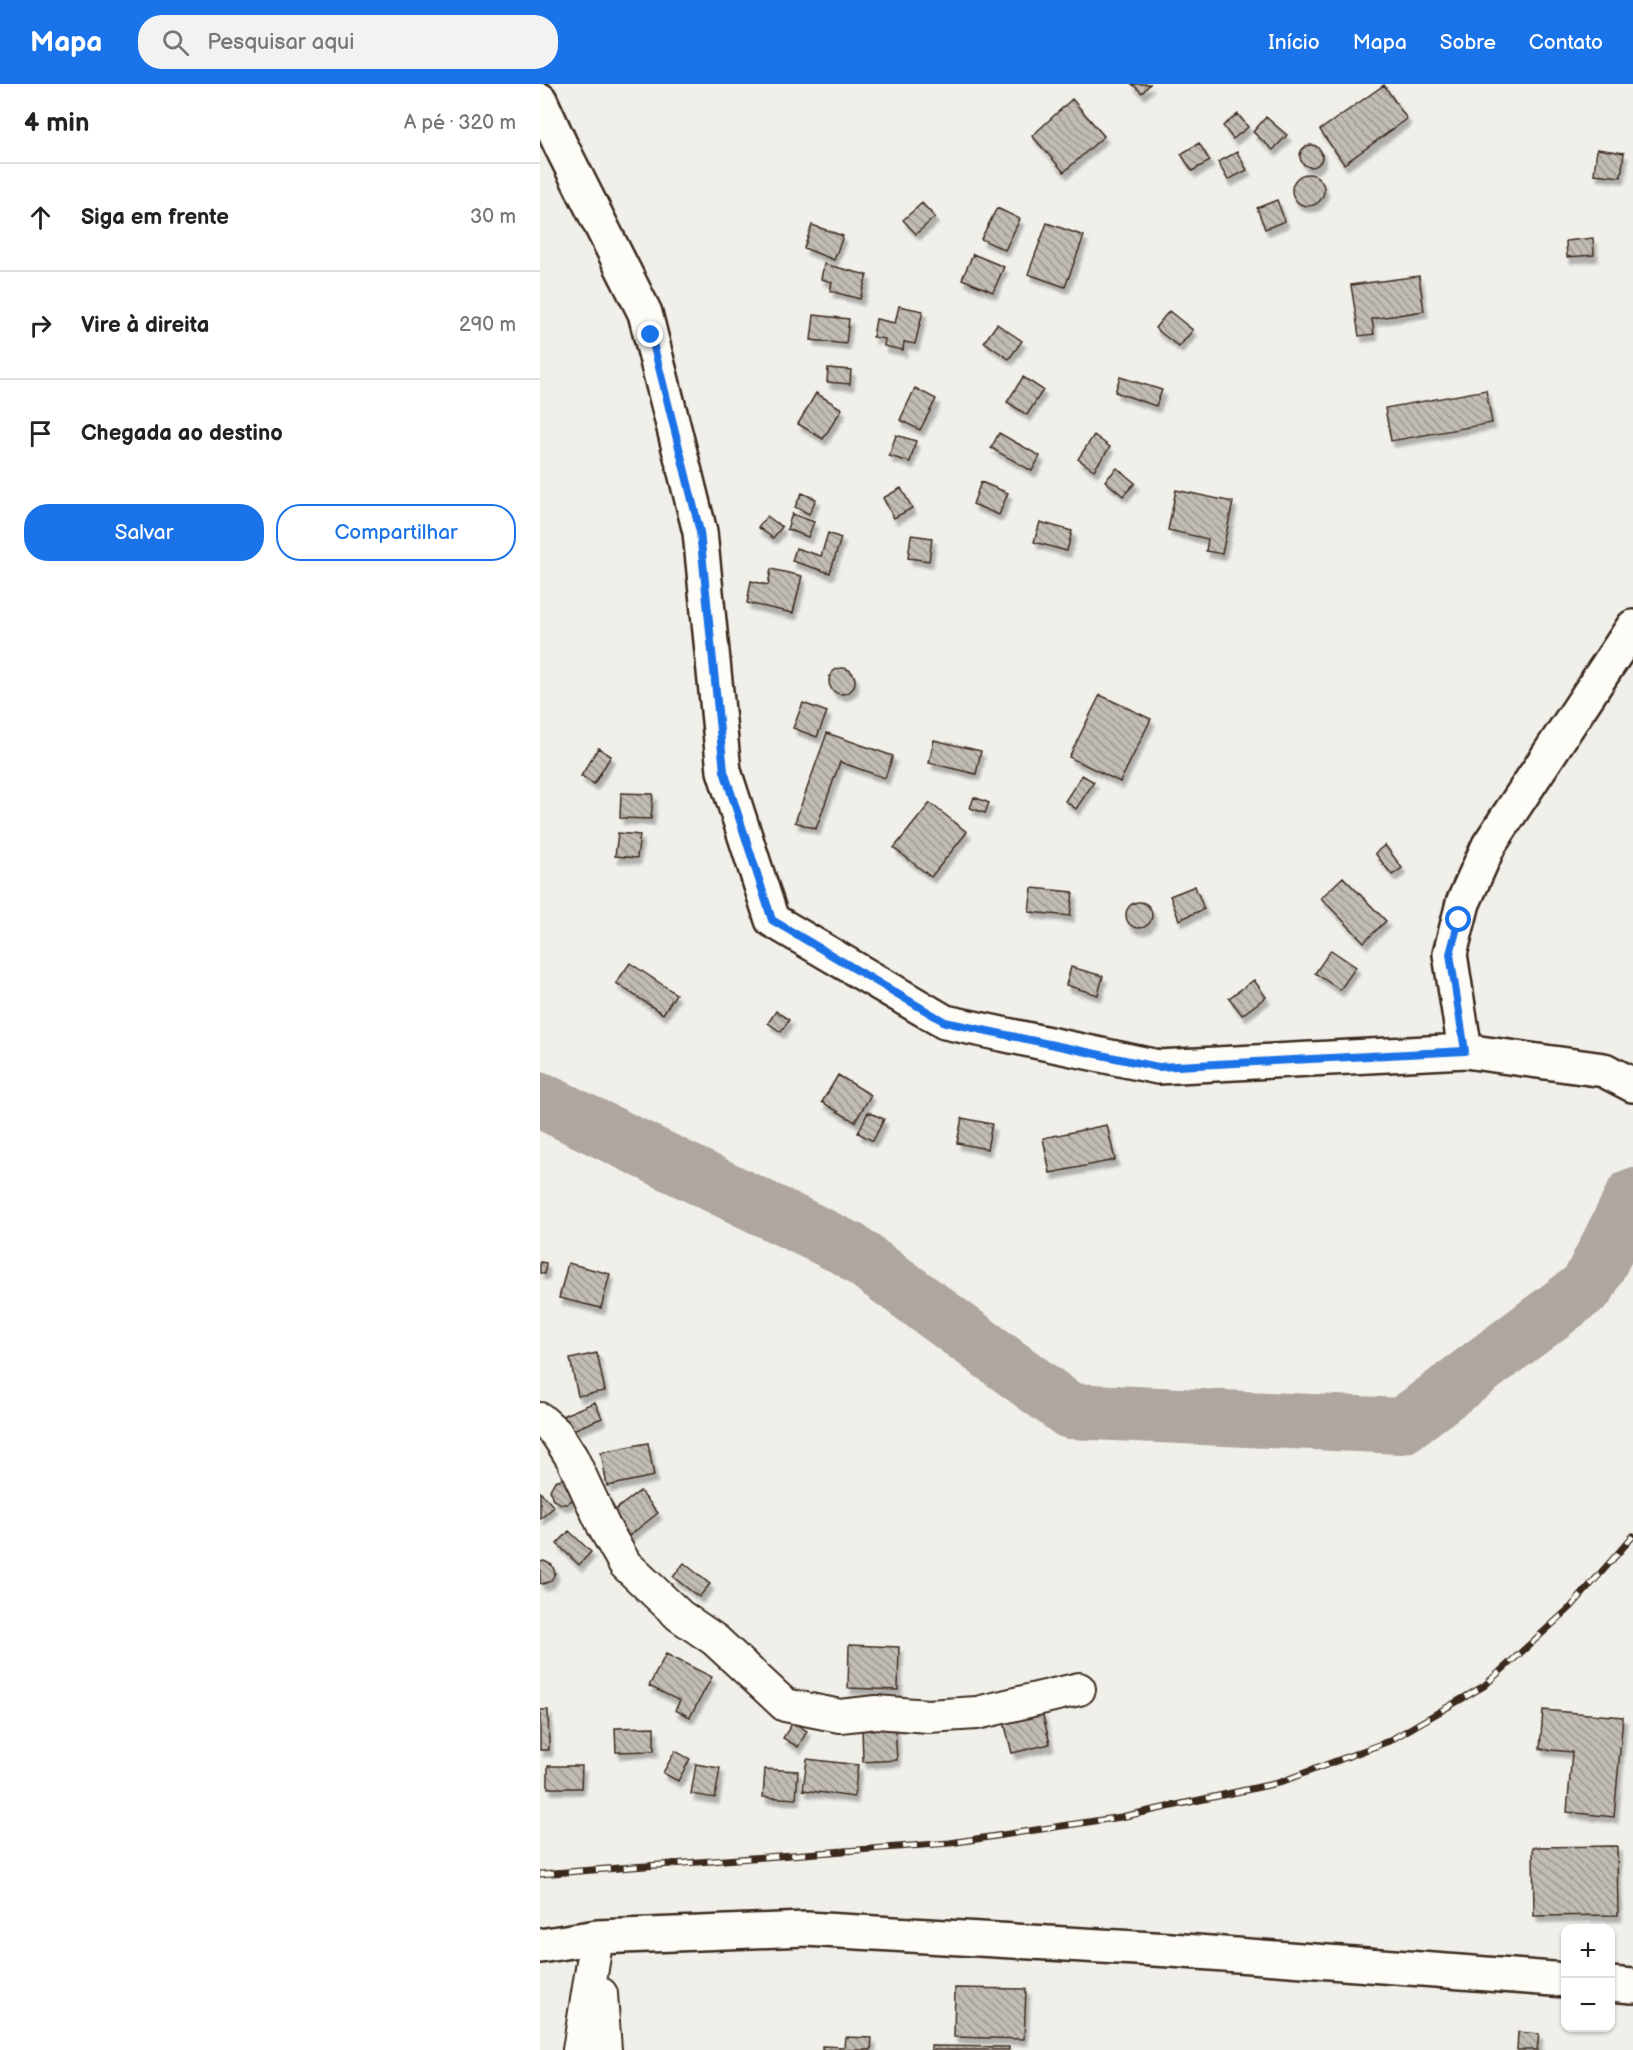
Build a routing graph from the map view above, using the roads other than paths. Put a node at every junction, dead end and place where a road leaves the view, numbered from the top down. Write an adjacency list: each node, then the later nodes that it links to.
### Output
1 (540, 100): 3 (main road)
2 (1633, 627): 3 (main road)
3 (1465, 1051): 4 (main road)
4 (1633, 1085)
5 (540, 1419): 6 (street)
6 (1079, 1689)
7 (597, 1936): 8 (main road); 9 (main road); 12 (street); 13 (street)
8 (540, 1946)
9 (1561, 1980)
10 (1615, 1984): 11 (main road)
11 (1633, 1986)
12 (579, 2050)
13 (605, 2050)

